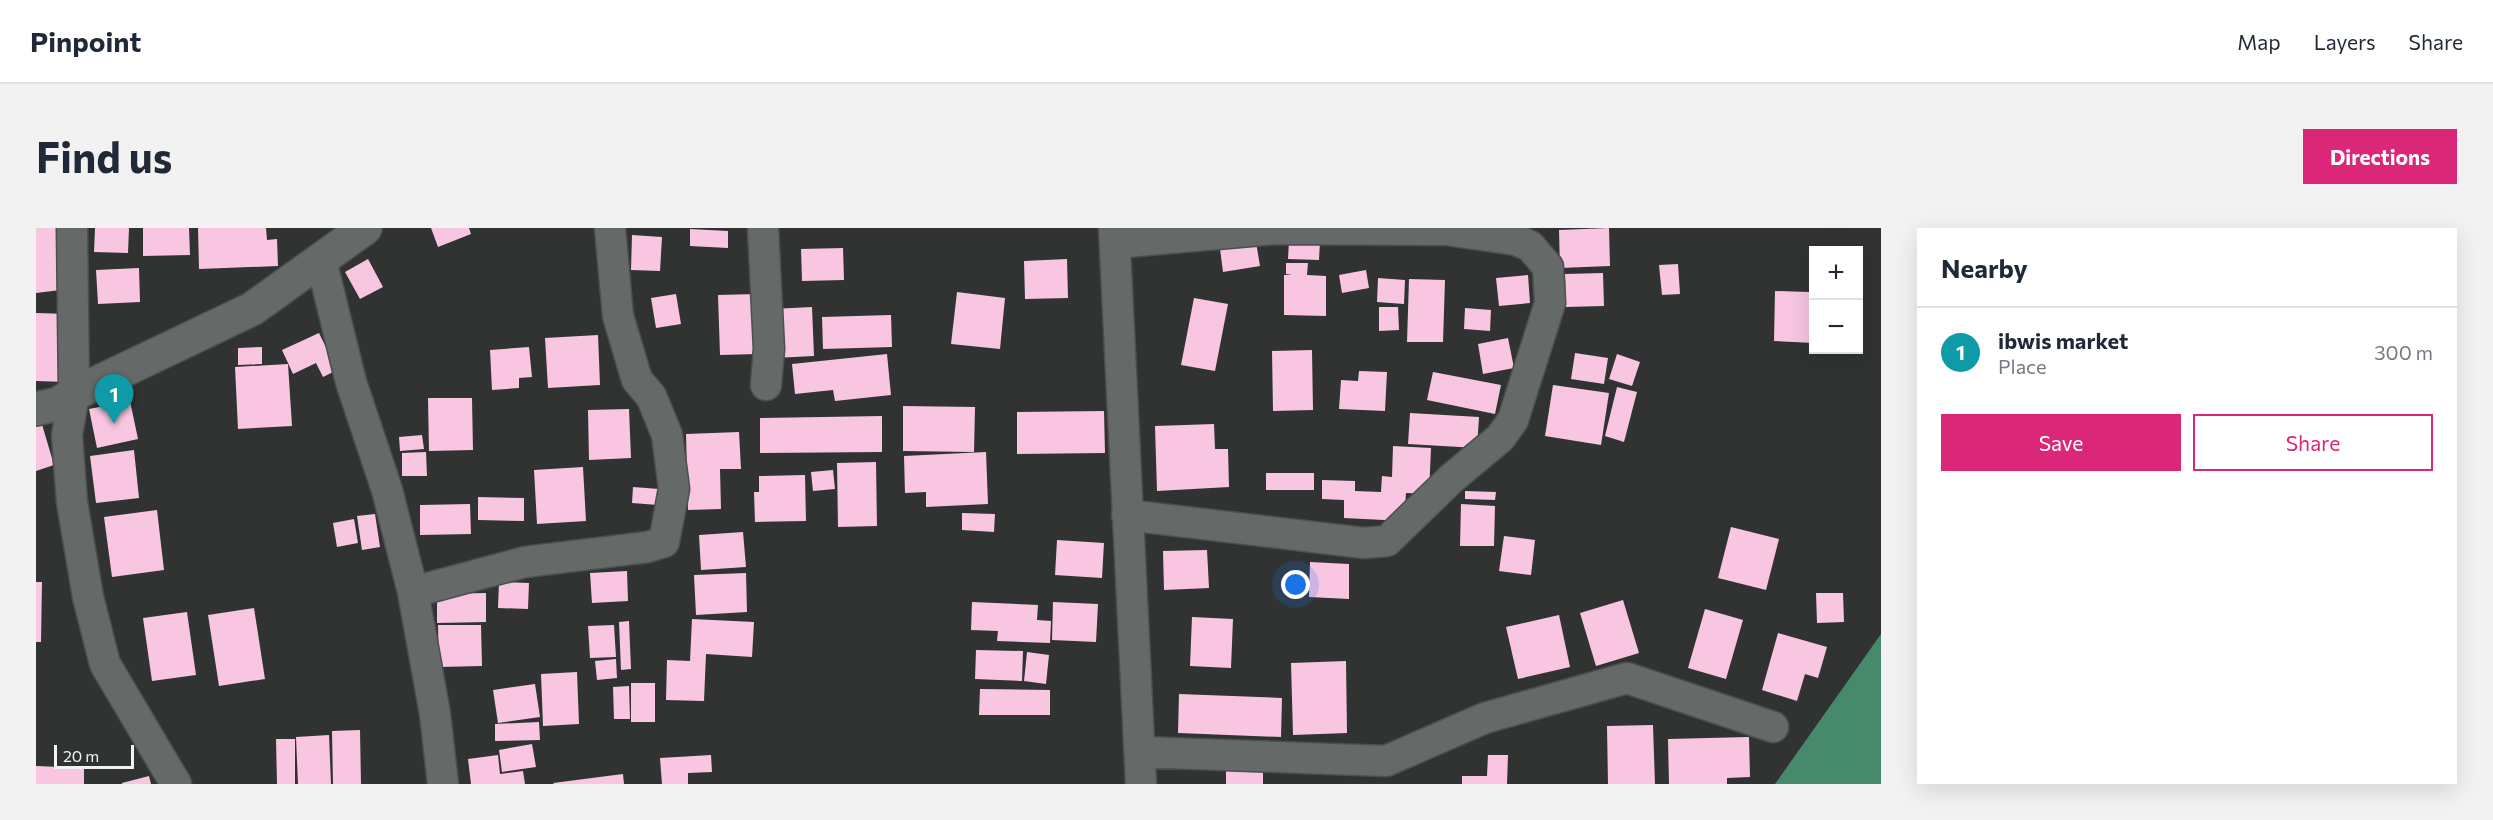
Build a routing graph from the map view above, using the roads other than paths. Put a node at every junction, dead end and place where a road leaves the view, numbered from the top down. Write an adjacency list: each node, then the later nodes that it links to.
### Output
1 (72, 228): 8 (street)
2 (365, 228): 6 (street)
3 (610, 228): 11 (street)
4 (763, 228): 7 (street)
5 (1114, 235): 10 (street); 10 (street)
6 (321, 260): 8 (street); 11 (street)
7 (766, 385)
8 (74, 394): 9 (street); 14 (street)
9 (36, 409)
10 (1127, 515): 13 (street)
11 (413, 592): 15 (street)
12 (1773, 727): 13 (street)
13 (1141, 752): 16 (street)
14 (176, 784)
15 (443, 784)
16 (1141, 784)

